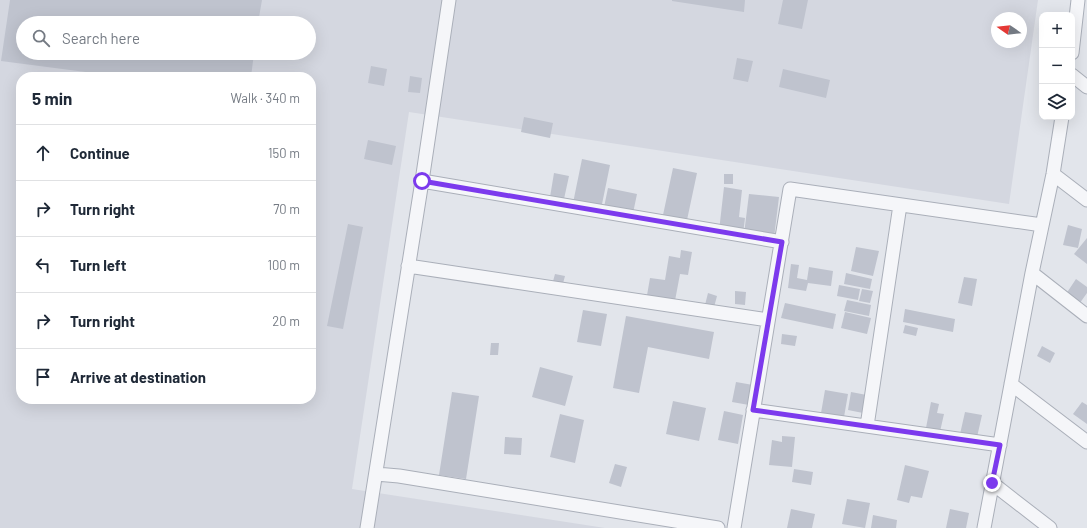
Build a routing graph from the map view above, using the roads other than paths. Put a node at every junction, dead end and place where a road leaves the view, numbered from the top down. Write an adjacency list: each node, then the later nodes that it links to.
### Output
1 (449, 0): 8 (street)
2 (1078, 0): 3 (street)
3 (1073, 48)
4 (1075, 77): 5 (street)
5 (1087, 87)
6 (1062, 120): 7 (street)
7 (1053, 174): 9 (street); 11 (street)
8 (422, 181): 12 (street); 13 (street)
9 (1087, 200)
10 (900, 205): 11 (street); 12 (street); 19 (street)
11 (1042, 226): 14 (street)
12 (782, 242): 16 (street)
13 (408, 266): 16 (street); 22 (street)
14 (1032, 273): 15 (street); 17 (street)
15 (1087, 316)
16 (768, 320): 18 (street)
17 (1011, 384): 20 (street); 21 (street)
18 (753, 410): 19 (street); 26 (street)
19 (867, 426): 21 (street)
20 (1087, 442)
21 (1000, 445): 23 (street)
22 (376, 474): 24 (street); 25 (street)
23 (992, 483): 27 (street); 28 (street)
24 (367, 528)
25 (718, 528)
26 (734, 528)
27 (984, 528)
28 (1050, 528)

